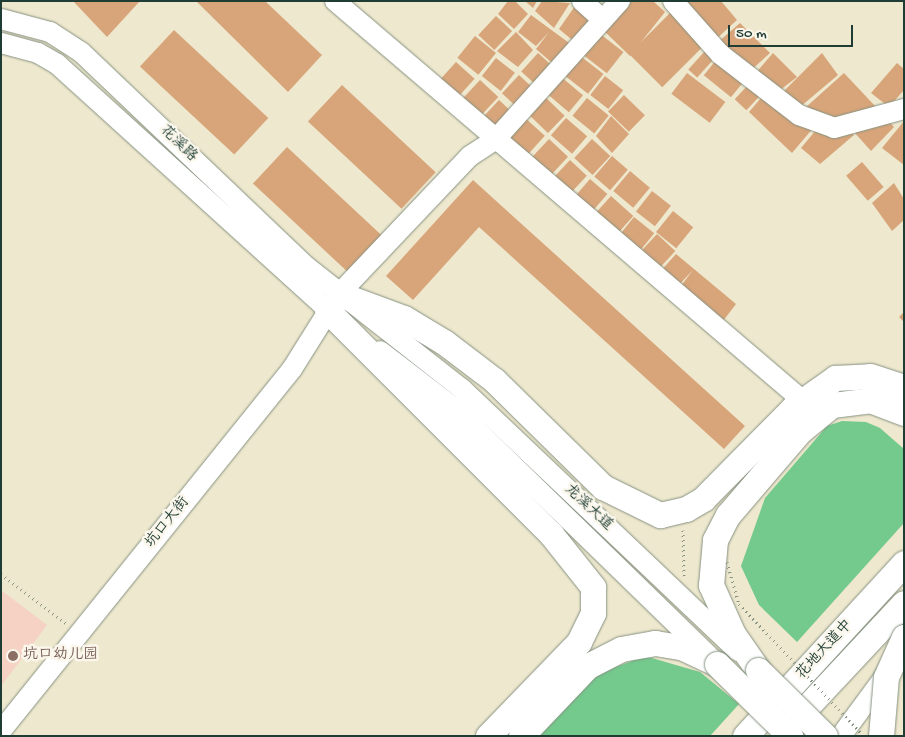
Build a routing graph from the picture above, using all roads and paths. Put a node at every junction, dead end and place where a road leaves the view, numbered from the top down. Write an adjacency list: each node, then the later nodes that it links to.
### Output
1 (335, 1): 9 (street)
2 (582, 1): 6 (street)
3 (620, 1): 6 (street, 坑口大街)
4 (673, 1): 8 (street)
5 (1, 19): 10 (street, 花溪路)
6 (603, 20): 9 (street, 坑口大街)
7 (1, 43): 10 (street, 花溪路)
8 (904, 110)
9 (496, 139): 10 (street, 坑口大街); 12 (street)
10 (333, 302): 12 (main road); 20 (street, 坑口大街); 23 (street, 龙溪大道); 24 (street, 龙溪大道); 26 (main road)
11 (904, 387): 12 (main road)
12 (802, 400)
13 (904, 413): 24 (main road)
14 (683, 527): 18 (path)
15 (727, 562): 33 (path, bridge)
16 (903, 564): 28 (main road, 花地大道中)
17 (1, 574): 20 (path)
18 (685, 581)
19 (904, 603): 29 (main road, 花地大道中)
20 (80, 633): 25 (street, 坑口大街)
21 (904, 637): 34 (main road, bridge)
22 (904, 651): 32 (street)
23 (717, 664): 27 (main road); 30 (main road, 龙溪大道, bridge)
24 (758, 670): 31 (main road, 龙溪大道, bridge)
25 (1, 731)
26 (488, 736)
27 (521, 736)
28 (745, 736)
29 (780, 736)
30 (790, 736)
31 (825, 736)
32 (841, 736)
33 (863, 736)
34 (881, 736)

